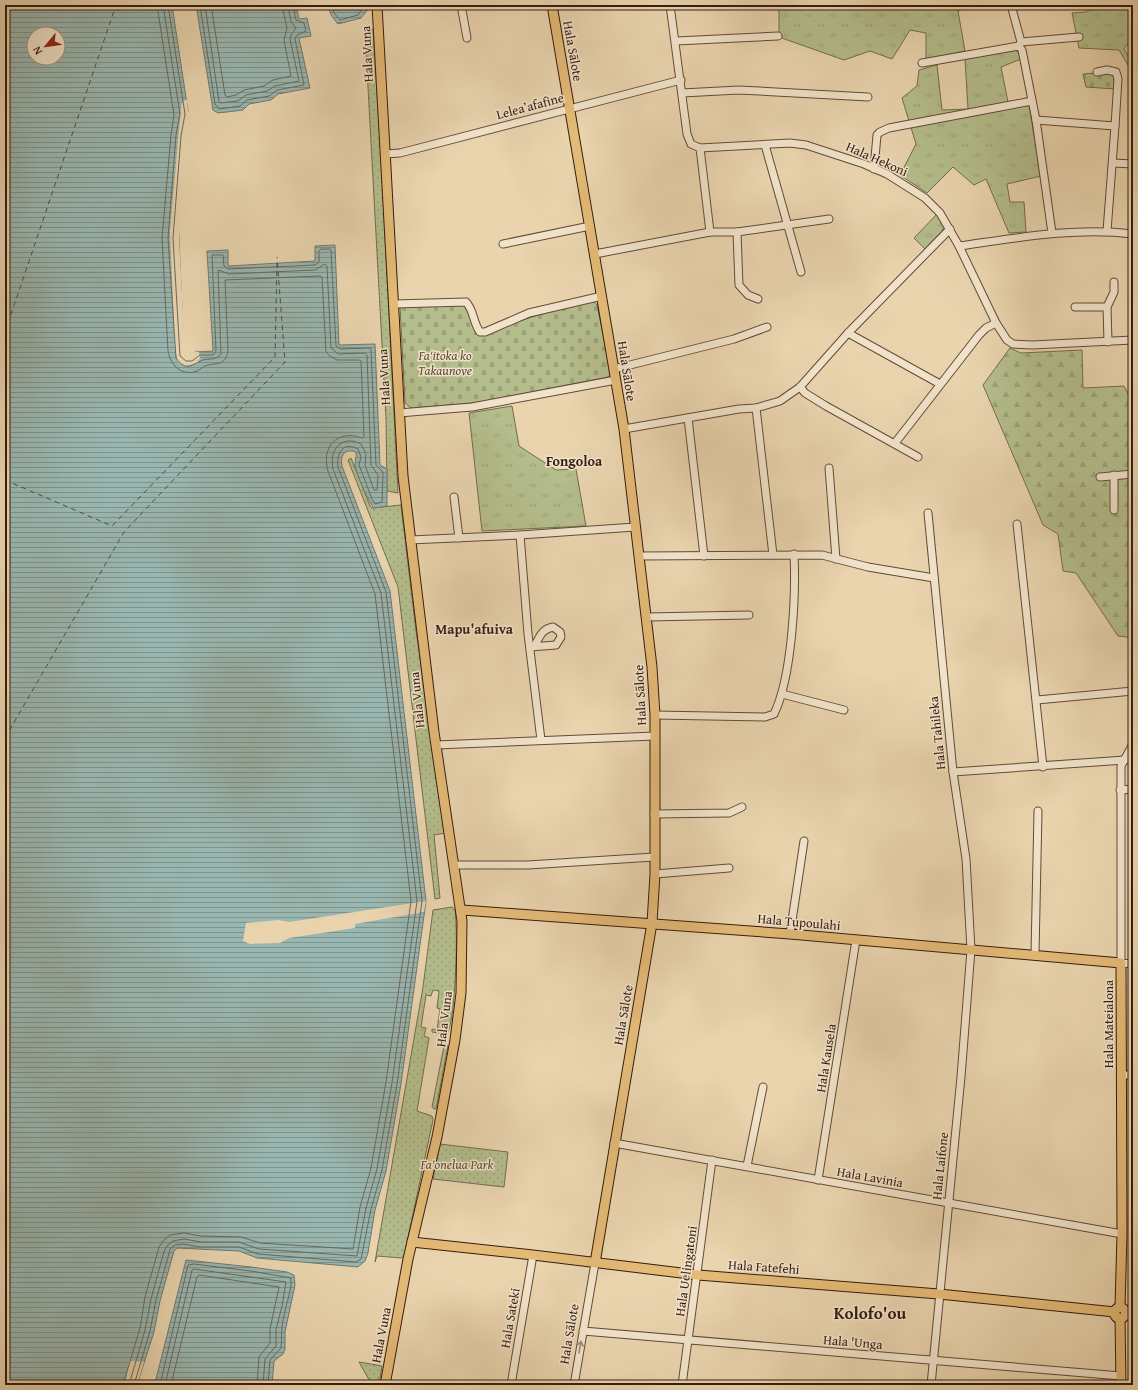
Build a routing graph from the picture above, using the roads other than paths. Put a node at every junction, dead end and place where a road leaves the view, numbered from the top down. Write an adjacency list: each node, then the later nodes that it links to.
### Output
1 (377, 5): 22 (main road, Hala Vuna)
2 (461, 5): 7 (street)
3 (552, 5): 17 (main road, Hala Sālote)
4 (670, 5): 9 (street)
5 (1011, 5): 10 (street)
6 (778, 36): 9 (street)
7 (467, 38)
8 (1079, 38): 10 (street)
9 (676, 41): 13 (street)
10 (1020, 44): 11 (street); 16 (street)
11 (922, 64)
12 (1096, 72): 19 (street)
13 (681, 80): 14 (street); 17 (street, Lelea’afafine)
14 (682, 93): 15 (street); 21 (street)
15 (868, 97)
16 (1032, 101): 18 (street); 25 (street)
17 (570, 108): 22 (street, Lelea’afafine); 27 (main road, Hala Sālote)
18 (1036, 120): 19 (street); 33 (street)
19 (1115, 126): 23 (street)
20 (765, 145): 21 (street, Hala Hekoni); 25 (street, Hala Hekoni); 28 (street)
21 (700, 148): 31 (street)
22 (385, 154): 42 (main road, Hala Vuna)
23 (1113, 163): 24 (street); 30 (street)
24 (1133, 164)
25 (874, 168): 29 (street, Hala Hekoni)
26 (829, 219): 28 (street)
27 (590, 226): 35 (street); 37 (main road, Hala Sālote)
28 (787, 226): 32 (street); 38 (street)
29 (950, 229): 36 (street, Hala Hekoni); 47 (street)
30 (1108, 231): 33 (street); 34 (street)
31 (710, 232): 32 (street); 37 (street)
32 (737, 232): 41 (street)
33 (1052, 233): 36 (street)
34 (1133, 234)
35 (503, 244)
36 (959, 246): 45 (street, Hala Hekoni)
37 (595, 254): 40 (main road, Hala Sālote)
38 (801, 272)
39 (1114, 282): 44 (street)
40 (602, 296): 42 (street); 50 (main road, Hala Sālote)
41 (758, 299)
42 (394, 304): 55 (main road, Hala Vuna)
43 (1075, 307): 44 (street)
44 (1106, 307): 49 (street)
45 (996, 324): 49 (street, Hala Hekoni); 52 (street)
46 (767, 328): 50 (street)
47 (848, 333): 52 (street); 53 (street)
48 (1133, 340): 49 (street, Hala Hekoni)
49 (1108, 342)
50 (614, 368): 51 (main road, Hala Sālote)
51 (616, 380): 55 (street); 57 (main road, Hala Sālote)
52 (940, 384): 58 (street)
53 (800, 387): 54 (street); 58 (street)
54 (756, 408): 56 (street); 73 (street)
55 (399, 413): 71 (main road, Hala Vuna)
56 (688, 418): 57 (street); 75 (street)
57 (624, 429): 68 (main road, Hala Sālote)
58 (895, 443): 59 (street)
59 (918, 457)
60 (829, 468): 76 (street)
61 (1133, 474): 63 (street)
62 (1100, 476): 63 (street)
63 (1114, 476): 65 (street)
64 (454, 497): 70 (street)
65 (1114, 510)
66 (928, 513): 77 (street, Hala Tahileka)
67 (1017, 524): 82 (street)
68 (635, 527): 69 (street); 74 (main road, Hala Sālote)
69 (520, 536): 70 (street); 86 (street)
70 (459, 538): 71 (street)
71 (410, 540): 88 (main road, Hala Vuna)
72 (794, 554): 73 (street); 76 (street); 81 (street)
73 (774, 555): 75 (street)
74 (639, 556): 75 (street); 79 (main road, Hala Sālote)
75 (704, 556)
76 (836, 559): 77 (street)
77 (934, 578): 91 (street, Hala Tahileka)
78 (748, 615): 79 (street)
79 (646, 618): 84 (main road, Hala Sālote)
80 (1133, 691): 82 (street)
81 (782, 694): 83 (street); 84 (street)
82 (1037, 700): 90 (street)
83 (844, 710)
84 (655, 715): 85 (main road, Hala Sālote)
85 (655, 736): 86 (street); 96 (main road, Hala Sālote)
86 (541, 740): 88 (street)
87 (1133, 744): 89 (street, Hala Mateialona)
88 (436, 745): 99 (main road, Hala Vuna)
89 (1125, 760): 90 (street); 93 (street, Hala Mateialona)
90 (1043, 767): 91 (street)
91 (953, 772): 106 (street, Hala Tahileka)
92 (1133, 789): 93 (street)
93 (1120, 790): 108 (street, Hala Mateialona)
94 (742, 807): 96 (street)
95 (1038, 811): 107 (street)
96 (654, 814): 98 (main road, Hala Sālote)
97 (804, 841): 104 (street)
98 (654, 857): 99 (street); 101 (main road, Hala Sālote)
99 (455, 865): 102 (main road, Hala Vuna)
100 (729, 868): 101 (street)
101 (655, 874): 103 (main road, Hala Sālote)
102 (462, 910): 103 (main road, Hala Tupoulahi); 119 (main road, Hala Vuna)
103 (652, 923): 104 (main road, Hala Tupoulahi); 113 (main road, Hala Sālote)
104 (790, 934): 105 (main road, Hala Tupoulahi)
105 (856, 940): 106 (main road, Hala Tupoulahi); 116 (street, Hala Kausela)
106 (971, 950): 107 (main road, Hala Tupoulahi); 117 (street, Hala Laifone)
107 (1035, 954): 108 (main road, Hala Tupoulahi)
108 (1121, 963): 109 (street, Hala Tupoulahi); 111 (main road, Hala Mateialona)
109 (1133, 964)
110 (1133, 1075): 111 (street)
111 (1122, 1076): 118 (main road, Hala Mateialona)
112 (763, 1087): 115 (street)
113 (614, 1143): 114 (street, Hala Lavinia); 121 (main road, Hala Sālote)
114 (712, 1160): 115 (street, Hala Lavinia); 122 (street, Hala Uelingatoni)
115 (746, 1166): 116 (street, Hala Lavinia)
116 (818, 1180): 117 (street, Hala Lavinia)
117 (949, 1202): 118 (street, Hala Lavinia); 123 (street, Hala Laifone)
118 (1122, 1234): 124 (main road, Hala Mateialona)
119 (412, 1242): 120 (main road, Hala Fatefehi); 129 (main road, Hala Vuna)
120 (533, 1255): 121 (main road, Hala Fatefehi); 130 (street, Hala Sateki)
121 (595, 1263): 122 (main road, Hala Fatefehi); 125 (street, Hala Sālote)
122 (698, 1276): 123 (main road, Hala Fatefehi); 126 (street, Hala Uelingatoni)
123 (939, 1294): 124 (main road, Hala Fatefehi); 127 (street, Hala Laifone)
124 (1123, 1313): 128 (main road, Hala Mateialona)
125 (583, 1331): 126 (street, Hala 'Unga); 131 (street, Hala Sālote, one-way to 125)
126 (688, 1340): 127 (street, Hala 'Unga); 132 (street, Hala Uelingatoni)
127 (933, 1361): 128 (street, Hala 'Unga); 133 (street, Hala Laifone)
128 (1121, 1381)
129 (385, 1385)
130 (510, 1385)
131 (574, 1385)
132 (682, 1385)
133 (931, 1385)

